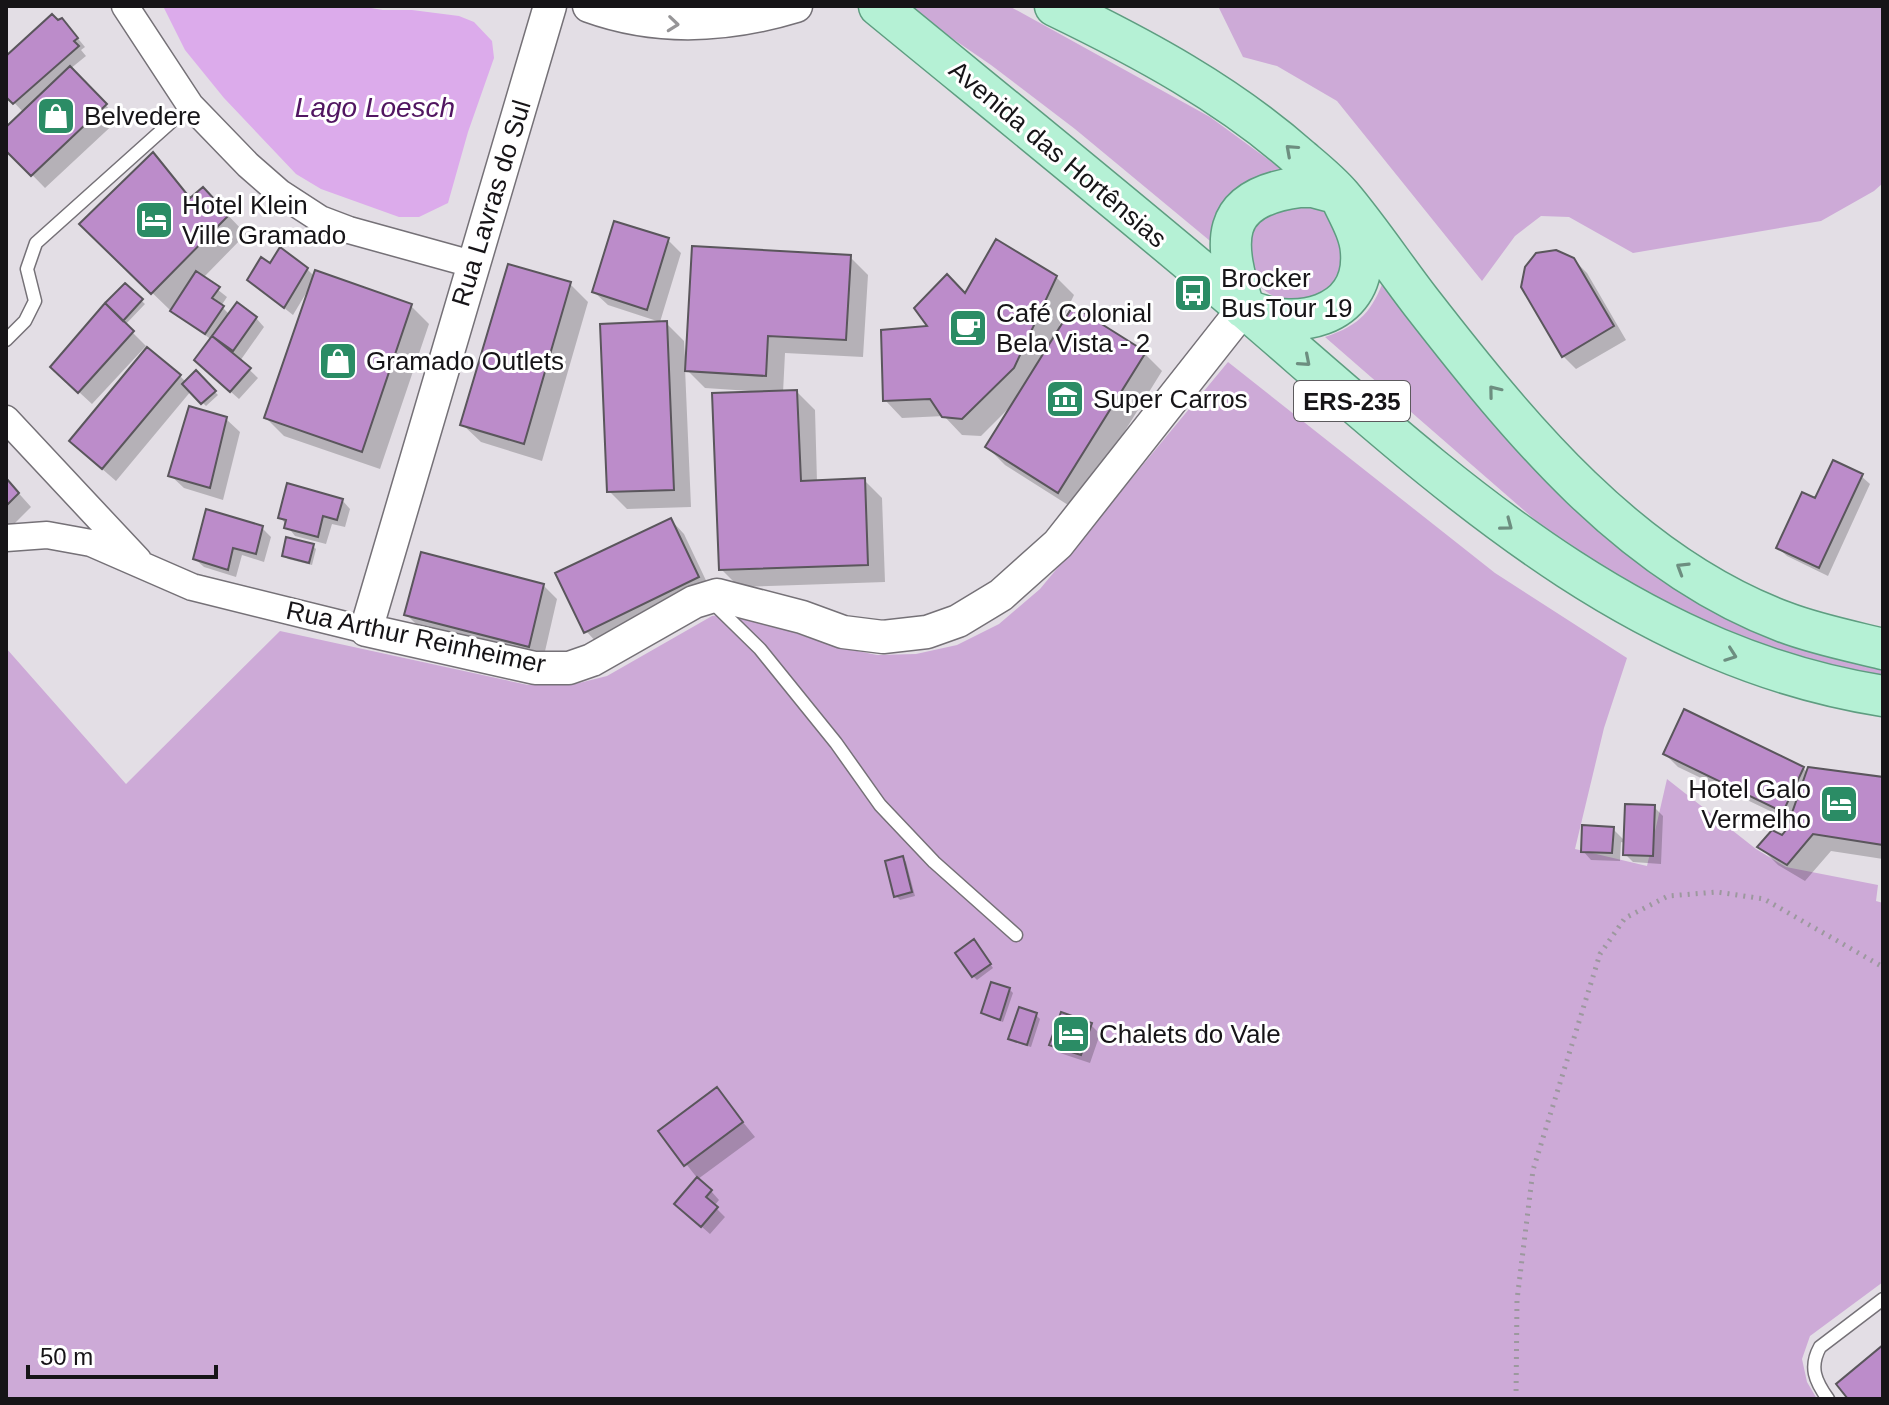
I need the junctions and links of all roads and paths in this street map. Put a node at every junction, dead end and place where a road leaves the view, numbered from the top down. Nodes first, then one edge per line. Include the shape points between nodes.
1 (125, 6) edge
2 (550, 6) edge
3 (796, 6) edge
4 (879, 6) edge
5 (1055, 6) edge
6 (597, 7) edge
7 (190, 105) junction
8 (1339, 194) junction
9 (472, 264) junction
10 (1244, 308) junction
11 (6, 340) edge
12 (6, 419) edge
13 (6, 538) edge
14 (146, 568) junction
15 (705, 598) junction
16 (366, 630) junction
17 (1883, 649) edge
18 (1883, 696) edge
19 (1016, 935) dead end
20 (1883, 967) edge
21 (1883, 1299) edge
22 (1516, 1399) edge
23 (1828, 1399) edge

1 - 7 street
2 - 9 street, Rua Lavras do Sul
6 -> 3 street via 685,25 761,17
4 - 10 main road, Avenida das Hortênsias / ERS-235
8 -> 5 main road via 1268,129 1131,43
7 - 9 street via 248,165 320,219
7 - 11 lane via 36,243 27,269 35,301
8 - 10 main road via 1300,187 1278,190 1246,206 1233,223 1230,242 1230,262
8 - 10 main road via 1361,250 1360,272 1350,295 1325,315 1308,319 1261,317
17 -> 8 main road via 1784,623 1733,599 1623,527 1519,422
9 - 16 street, Rua Lavras do Sul
10 - 15 street via 1058,544 1001,595 958,621 927,632 883,637 843,632 717,595
10 -> 18 main road, Avenida das Hortênsias / ERS-235 via 1457,487 1601,590 1711,648 1780,672
12 - 14 street
13 - 14 street, Rua Arthur Reinheimer via 68,538
14 - 16 street, Rua Arthur Reinheimer via 192,587
15 - 16 street, Rua Arthur Reinheimer via 569,668 535,668
15 - 19 lane via 760,649 880,805
20 - 22 path via 1764,899 1717,892 1668,896 1625,918 1600,954 1533,1170 1517,1300
21 - 23 lane via 1820,1347 1813,1373

